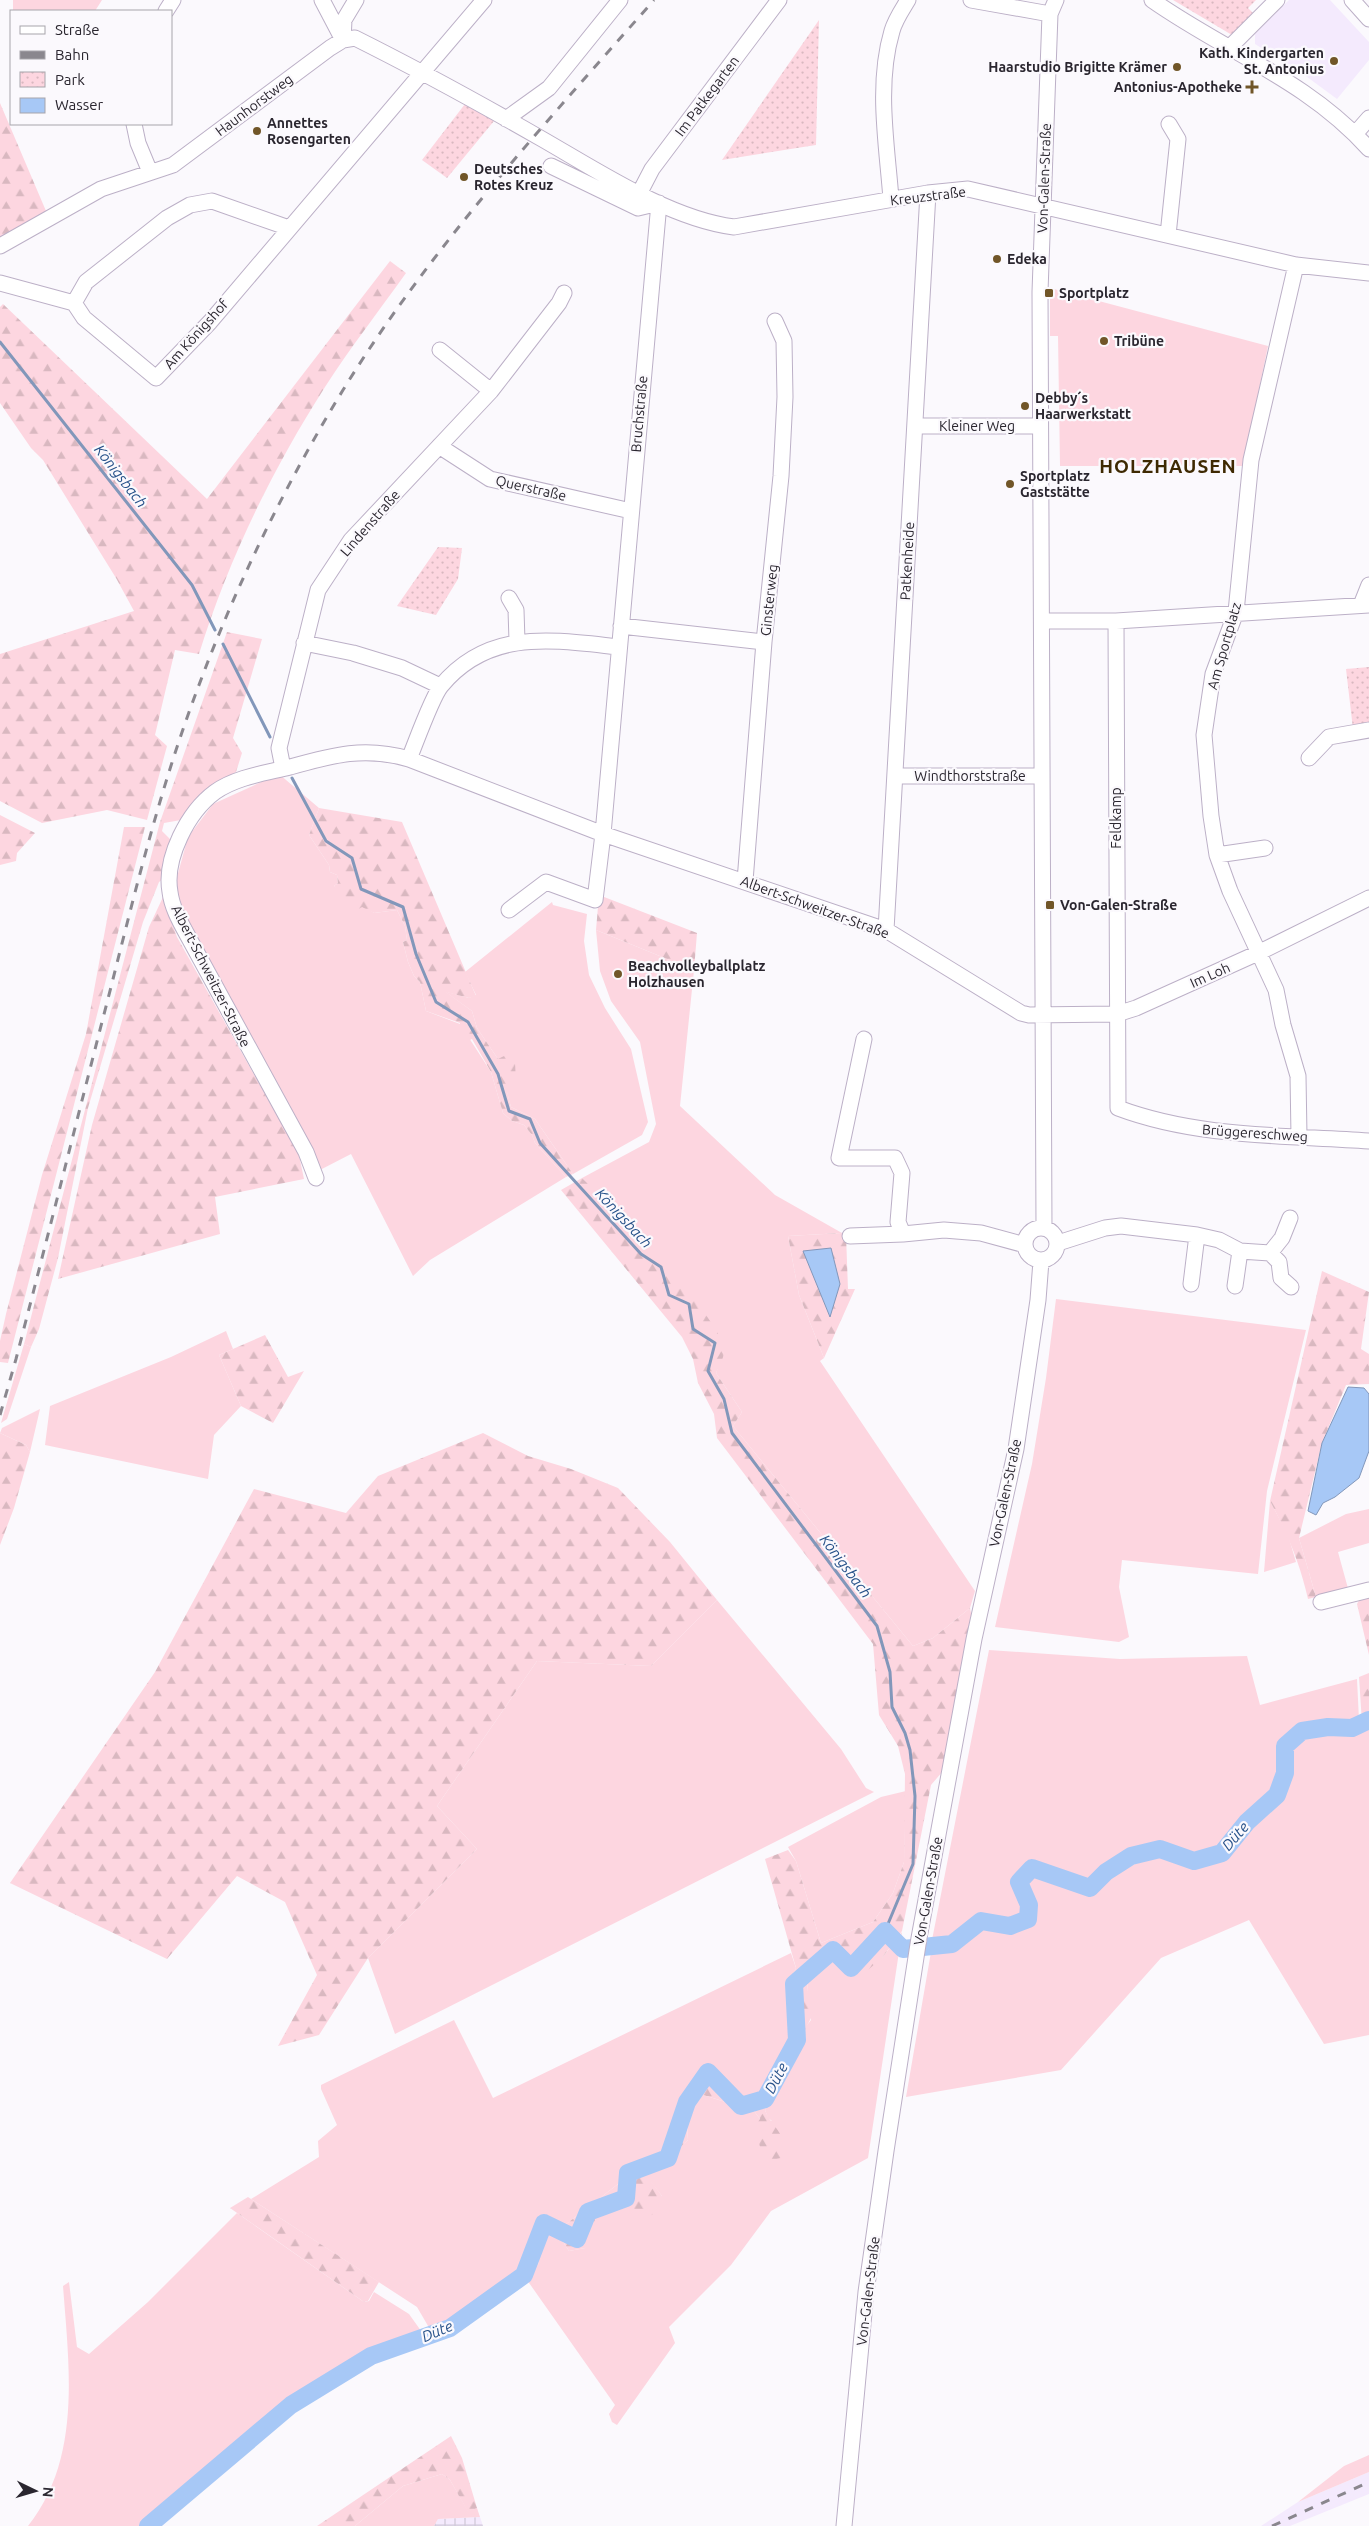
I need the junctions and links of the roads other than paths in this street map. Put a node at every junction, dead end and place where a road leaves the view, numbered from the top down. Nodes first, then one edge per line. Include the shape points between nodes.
1 (322, 0) edge
2 (356, 0) edge
3 (484, 0) edge
4 (620, 0) edge
5 (779, 0) edge
6 (908, 0) edge
7 (971, 0) edge
8 (1056, 0) edge
9 (1152, 0) edge
10 (1277, 0) edge
11 (1352, 0) edge
12 (1050, 14) junction
13 (1369, 19) edge
14 (343, 40) junction
15 (1230, 47) junction
16 (423, 73) junction
17 (506, 118) junction
18 (1369, 118) edge
19 (1169, 124) dead end
20 (134, 125) edge
21 (1355, 134) junction
22 (1369, 149) edge
23 (551, 166) dead end
24 (150, 172) junction
25 (928, 193) junction
26 (639, 194) junction
27 (891, 200) junction
28 (659, 203) junction
29 (1042, 206) junction
30 (289, 228) junction
31 (1168, 235) junction
32 (0, 246) edge
33 (1296, 265) junction
34 (1369, 273) edge
35 (0, 283) edge
36 (564, 293) dead end
37 (74, 302) junction
38 (775, 321) dead end
39 (440, 350) dead end
40 (491, 391) junction
41 (915, 426) junction
42 (1040, 426) junction
43 (439, 446) junction
44 (631, 511) junction
45 (1369, 585) edge
46 (509, 598) dead end
47 (1365, 605) edge
48 (1236, 612) junction
49 (1042, 621) junction
50 (1116, 622) junction
51 (621, 626) junction
52 (516, 641) junction
53 (764, 642) junction
54 (304, 643) junction
55 (618, 647) junction
56 (440, 686) junction
57 (1369, 730) edge
58 (1309, 758) dead end
59 (409, 759) junction
60 (283, 768) junction
61 (897, 776) junction
62 (1042, 776) junction
63 (603, 834) junction
64 (1265, 848) dead end
65 (1217, 855) junction
66 (745, 881) junction
67 (1369, 898) edge
68 (509, 910) dead end
69 (886, 930) junction
70 (1258, 953) junction
71 (1116, 1014) junction
72 (1042, 1015) junction
73 (864, 1039) dead end
74 (1299, 1136) junction
75 (1369, 1141) edge
76 (316, 1178) dead end
77 (1290, 1218) dead end
78 (1044, 1228) junction
79 (903, 1234) junction
80 (1197, 1235) junction
81 (850, 1236) dead end
82 (1058, 1243) junction
83 (1025, 1244) junction
84 (1240, 1251) junction
85 (1270, 1253) junction
86 (1041, 1260) junction
87 (1191, 1284) dead end
88 (1236, 1286) dead end
89 (1291, 1287) dead end
90 (1369, 1590) edge
91 (1321, 1602) dead end
92 (844, 2526) edge

1 - 14 street
2 - 14 street via 344,20
3 - 16 street, Am Königshof
4 - 17 street via 549,88
5 - 26 street, Im Patkegarten via 652,169
6 - 27 street via 892,29 885,70 884,111
7 - 12 street
8 - 12 street, Von-Galen-Straße
9 - 15 street
10 - 15 street
11 - 13 street
12 - 29 street, Von-Galen-Straße
14 - 16 street via 355,38
14 - 24 street, Haunhorstweg via 174,164
15 - 21 street via 1323,105
16 - 17 street
16 - 30 street, Am Königshof
17 - 26 street, Kreuzstraße
18 - 21 street
19 - 31 street via 1178,139
20 - 24 street
21 - 22 street
23 - 28 street via 638,208
24 - 32 street, Haunhorstweg via 101,189
25 - 27 street, Kreuzstraße
25 - 29 street, Kreuzstraße via 968,189
25 - 41 street, Patkenheide
26 - 28 street, Kreuzstraße
27 - 28 street, Kreuzstraße via 734,227 718,225
28 - 44 street, Bruchstraße
29 - 31 street, Kreuzstraße
29 - 42 street, Von-Galen-Straße
30 - 37 street via 212,201 190,205 167,218 86,282
30 - 37 street, Am Königshof via 210,322 156,378 84,318
31 - 33 street, Kreuzstraße
33 - 34 street, Kreuzstraße
33 - 48 street, Am Sportplatz via 1251,460
35 - 37 street
36 - 40 street, Lindenstraße
38 - 53 street, Ginsterweg via 784,341 785,397 781,476
39 - 40 street
40 - 43 street, Lindenstraße
41 - 42 street, Kleiner Weg
41 - 61 street, Patkenheide
42 - 49 street, Von-Galen-Straße
43 - 44 street, Querstraße via 490,479
43 - 54 street, Lindenstraße via 351,540 318,590
44 - 51 street, Bruchstraße
45 - 47 street
46 - 52 street via 516,610
47 - 48 street
48 - 50 street
48 - 65 street, Am Sportplatz via 1213,674 1204,735 1210,816
49 - 50 street
49 - 62 street, Von-Galen-Straße
50 - 71 street, Feldkamp
51 - 53 street
51 - 55 street, Bruchstraße
52 - 55 street via 554,640
52 - 56 street via 472,658
53 - 66 street, Ginsterweg
54 - 56 street via 402,668
54 - 60 street, Lindenstraße via 279,748
55 - 63 street, Bruchstraße
56 - 59 street
57 - 58 street via 1329,737
59 - 60 street, Albert-Schweitzer-Straße via 393,754 355,751
59 - 63 street, Albert-Schweitzer-Straße
60 - 76 street, Albert-Schweitzer-Straße via 224,788 196,810 181,832 170,876 170,891 175,910 190,940 306,1152
61 - 62 street, Windthorststraße
61 - 69 street, Patkenheide
62 - 72 street, Von-Galen-Straße
63 - 66 street, Albert-Schweitzer-Straße
63 - 68 street via 595,900 546,882
64 - 65 street
65 - 70 street, Am Sportplatz
66 - 69 street, Albert-Schweitzer-Straße
67 - 70 street, Im Loh
69 - 72 street, Albert-Schweitzer-Straße via 1021,1014
70 - 71 street, Im Loh
70 - 74 street, Am Sportplatz via 1276,990 1298,1076
71 - 72 street, Im Loh
71 - 74 street, Brüggereschweg via 1118,1108 1196,1128 1254,1136
72 - 78 street, Von-Galen-Straße
73 - 79 street via 839,1158 895,1158 902,1173 898,1222
74 - 75 street, Brüggereschweg
77 - 85 street via 1282,1238
78 - 82 street via 1051,1230
78 - 83 street via 1034,1229
79 - 81 street
79 - 83 street via 944,1230 981,1233
80 - 82 street via 1121,1226
80 - 84 street via 1219,1240
80 - 87 street
82 - 86 street via 1051,1258
83 - 86 street via 1027,1252
84 - 85 street
84 - 88 street
85 - 89 street via 1279,1262 1281,1278
86 - 92 street, Von-Galen-Straße via 1016,1448 974,1639 919,1938 866,2292
90 - 91 street

